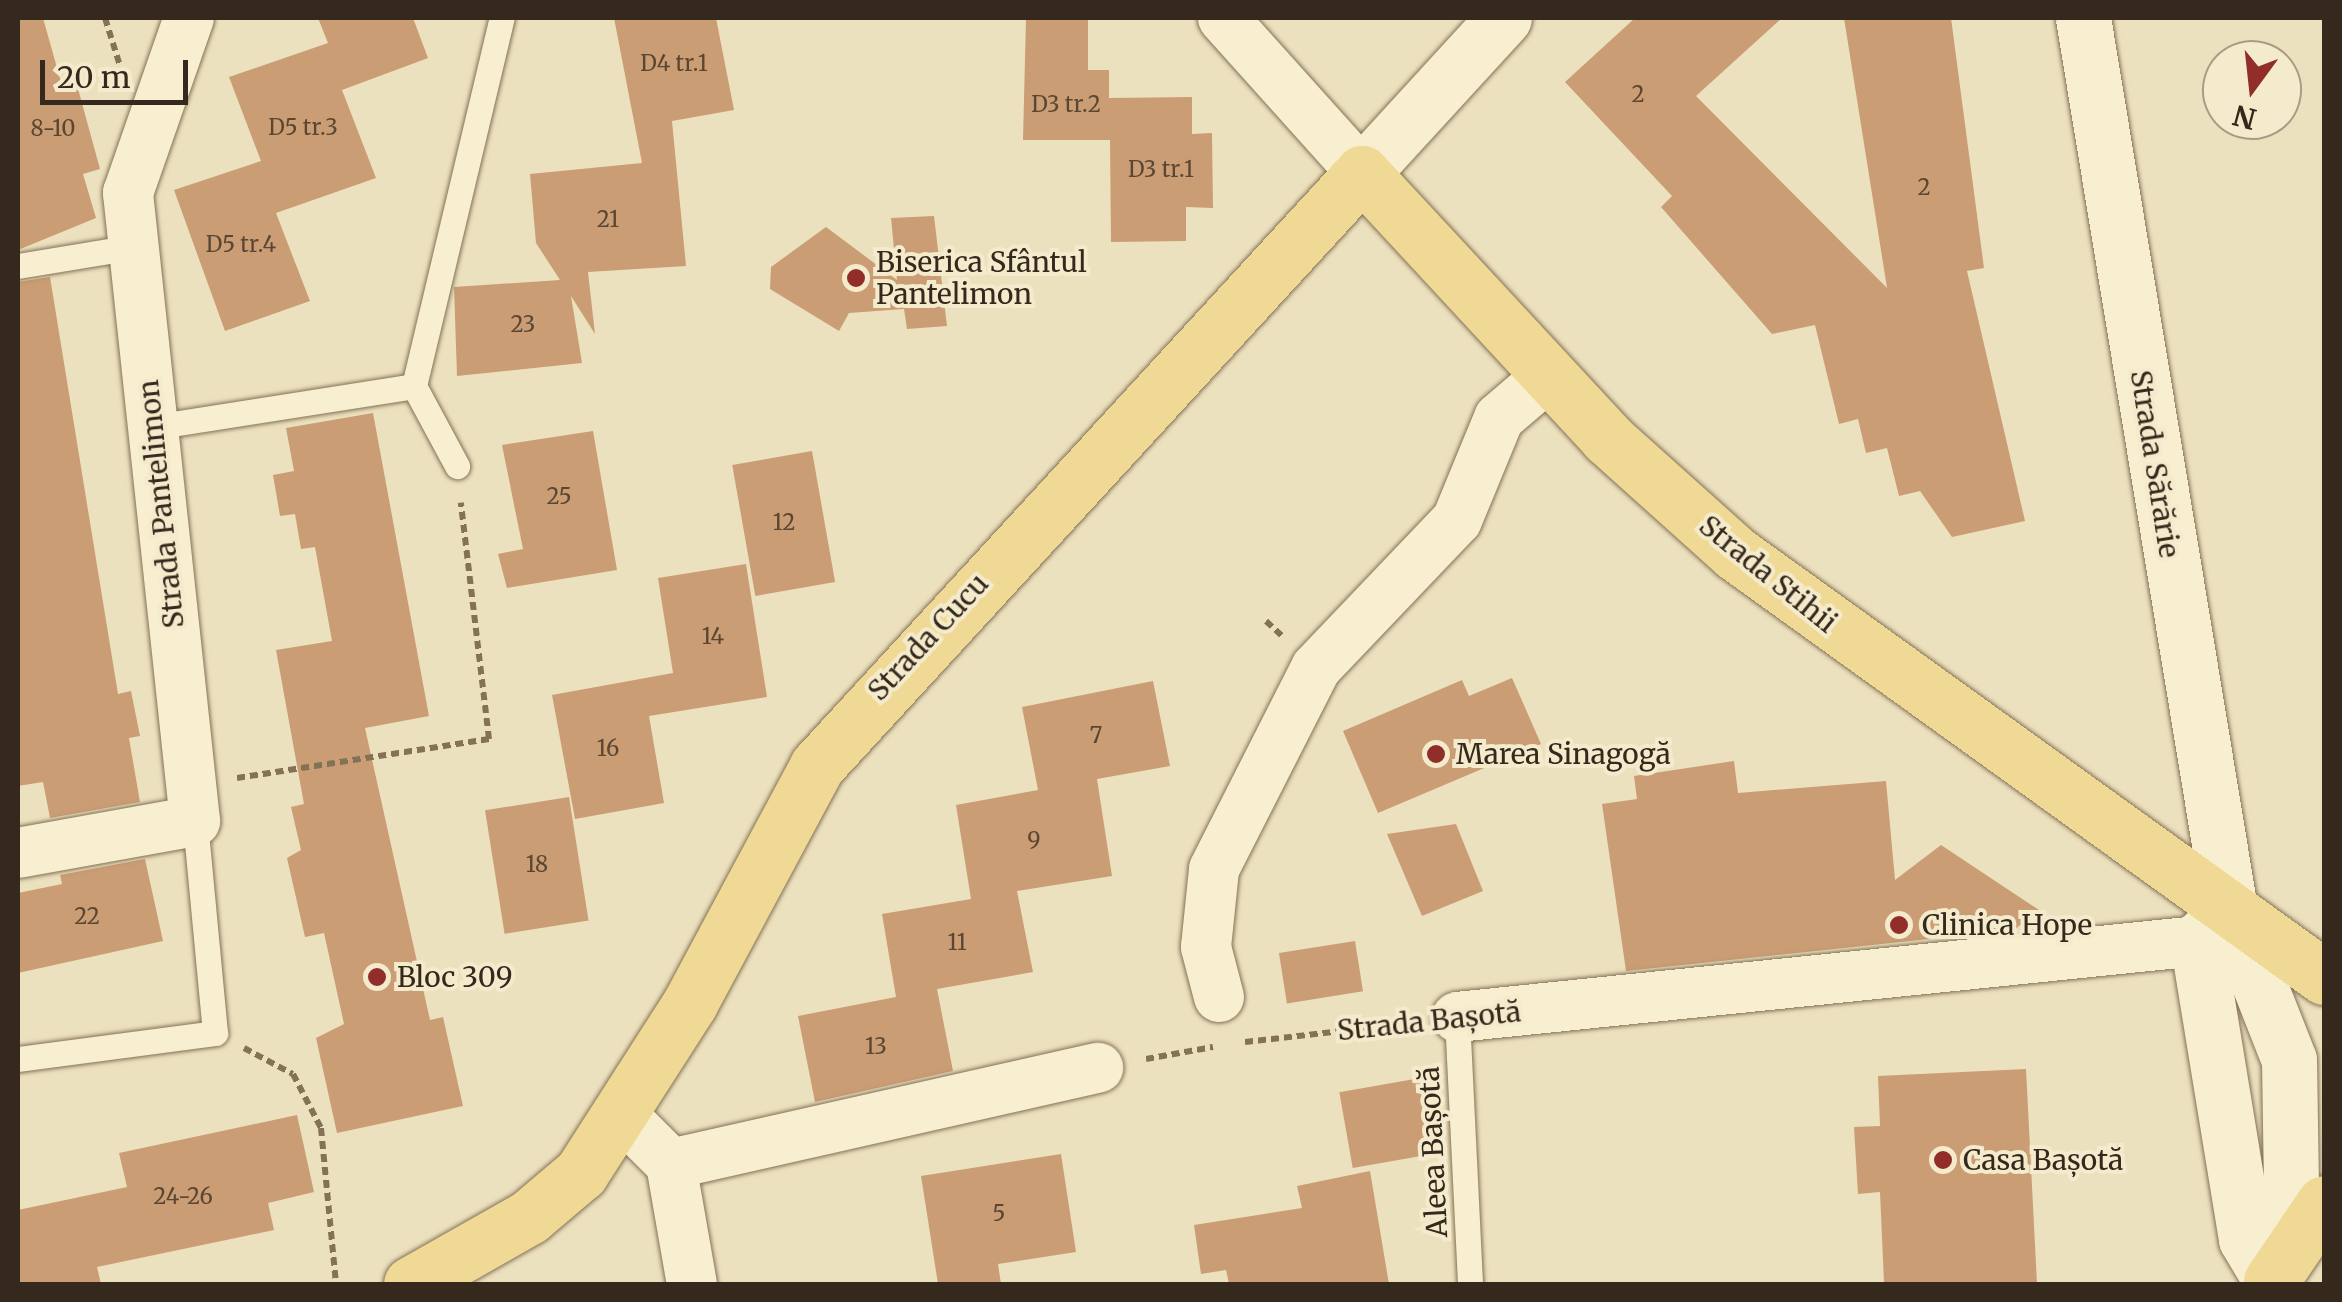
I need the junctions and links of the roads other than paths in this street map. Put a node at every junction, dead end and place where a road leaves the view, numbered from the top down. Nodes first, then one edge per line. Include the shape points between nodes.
1 (189, 18) edge
2 (502, 18) edge
3 (1223, 18) edge
4 (1504, 18) edge
5 (2082, 18) edge
6 (1362, 173) junction
7 (133, 248) junction
8 (18, 266) edge
9 (1548, 376) junction
10 (414, 386) junction
11 (153, 426) junction
12 (457, 466) road end
13 (193, 803) junction
14 (18, 852) edge
15 (2214, 925) junction
16 (2324, 977) edge
17 (1219, 998) dead end
18 (1457, 1018) joint
19 (18, 1059) edge
20 (1098, 1068) road end
21 (622, 1115) junction
22 (672, 1164) junction
23 (2324, 1204) edge
24 (2272, 1283) edge
25 (411, 1284) edge
26 (692, 1284) edge
27 (1470, 1284) edge

1 - 7 street, Strada Pantelimon via 128,193
2 - 10 lane
3 - 6 street
4 - 6 main road, Strada Cucu
5 - 15 main road, Strada Sărărie
6 - 9 main road, Strada Stihii
6 - 21 main road, Strada Cucu via 817,766
7 - 8 lane
7 - 11 street, Strada Pantelimon
9 - 15 main road, Strada Stihii via 1736,553
9 - 17 street via 1498,418 1457,520 1316,668 1214,869 1206,947
10 - 11 lane
10 - 12 lane
11 - 13 street, Strada Pantelimon
13 - 14 street
13 - 19 lane via 215,1033
15 - 16 main road, Strada Stihii
15 - 18 street, Strada Bașotă
15 - 24 main road, Strada Sărărie via 2288,1060 2291,1190
18 - 27 lane, Aleea Bașotă
20 - 22 street
21 - 22 street
21 - 25 main road, Strada Cucu via 581,1172 529,1217
22 - 26 street
23 - 24 main road

